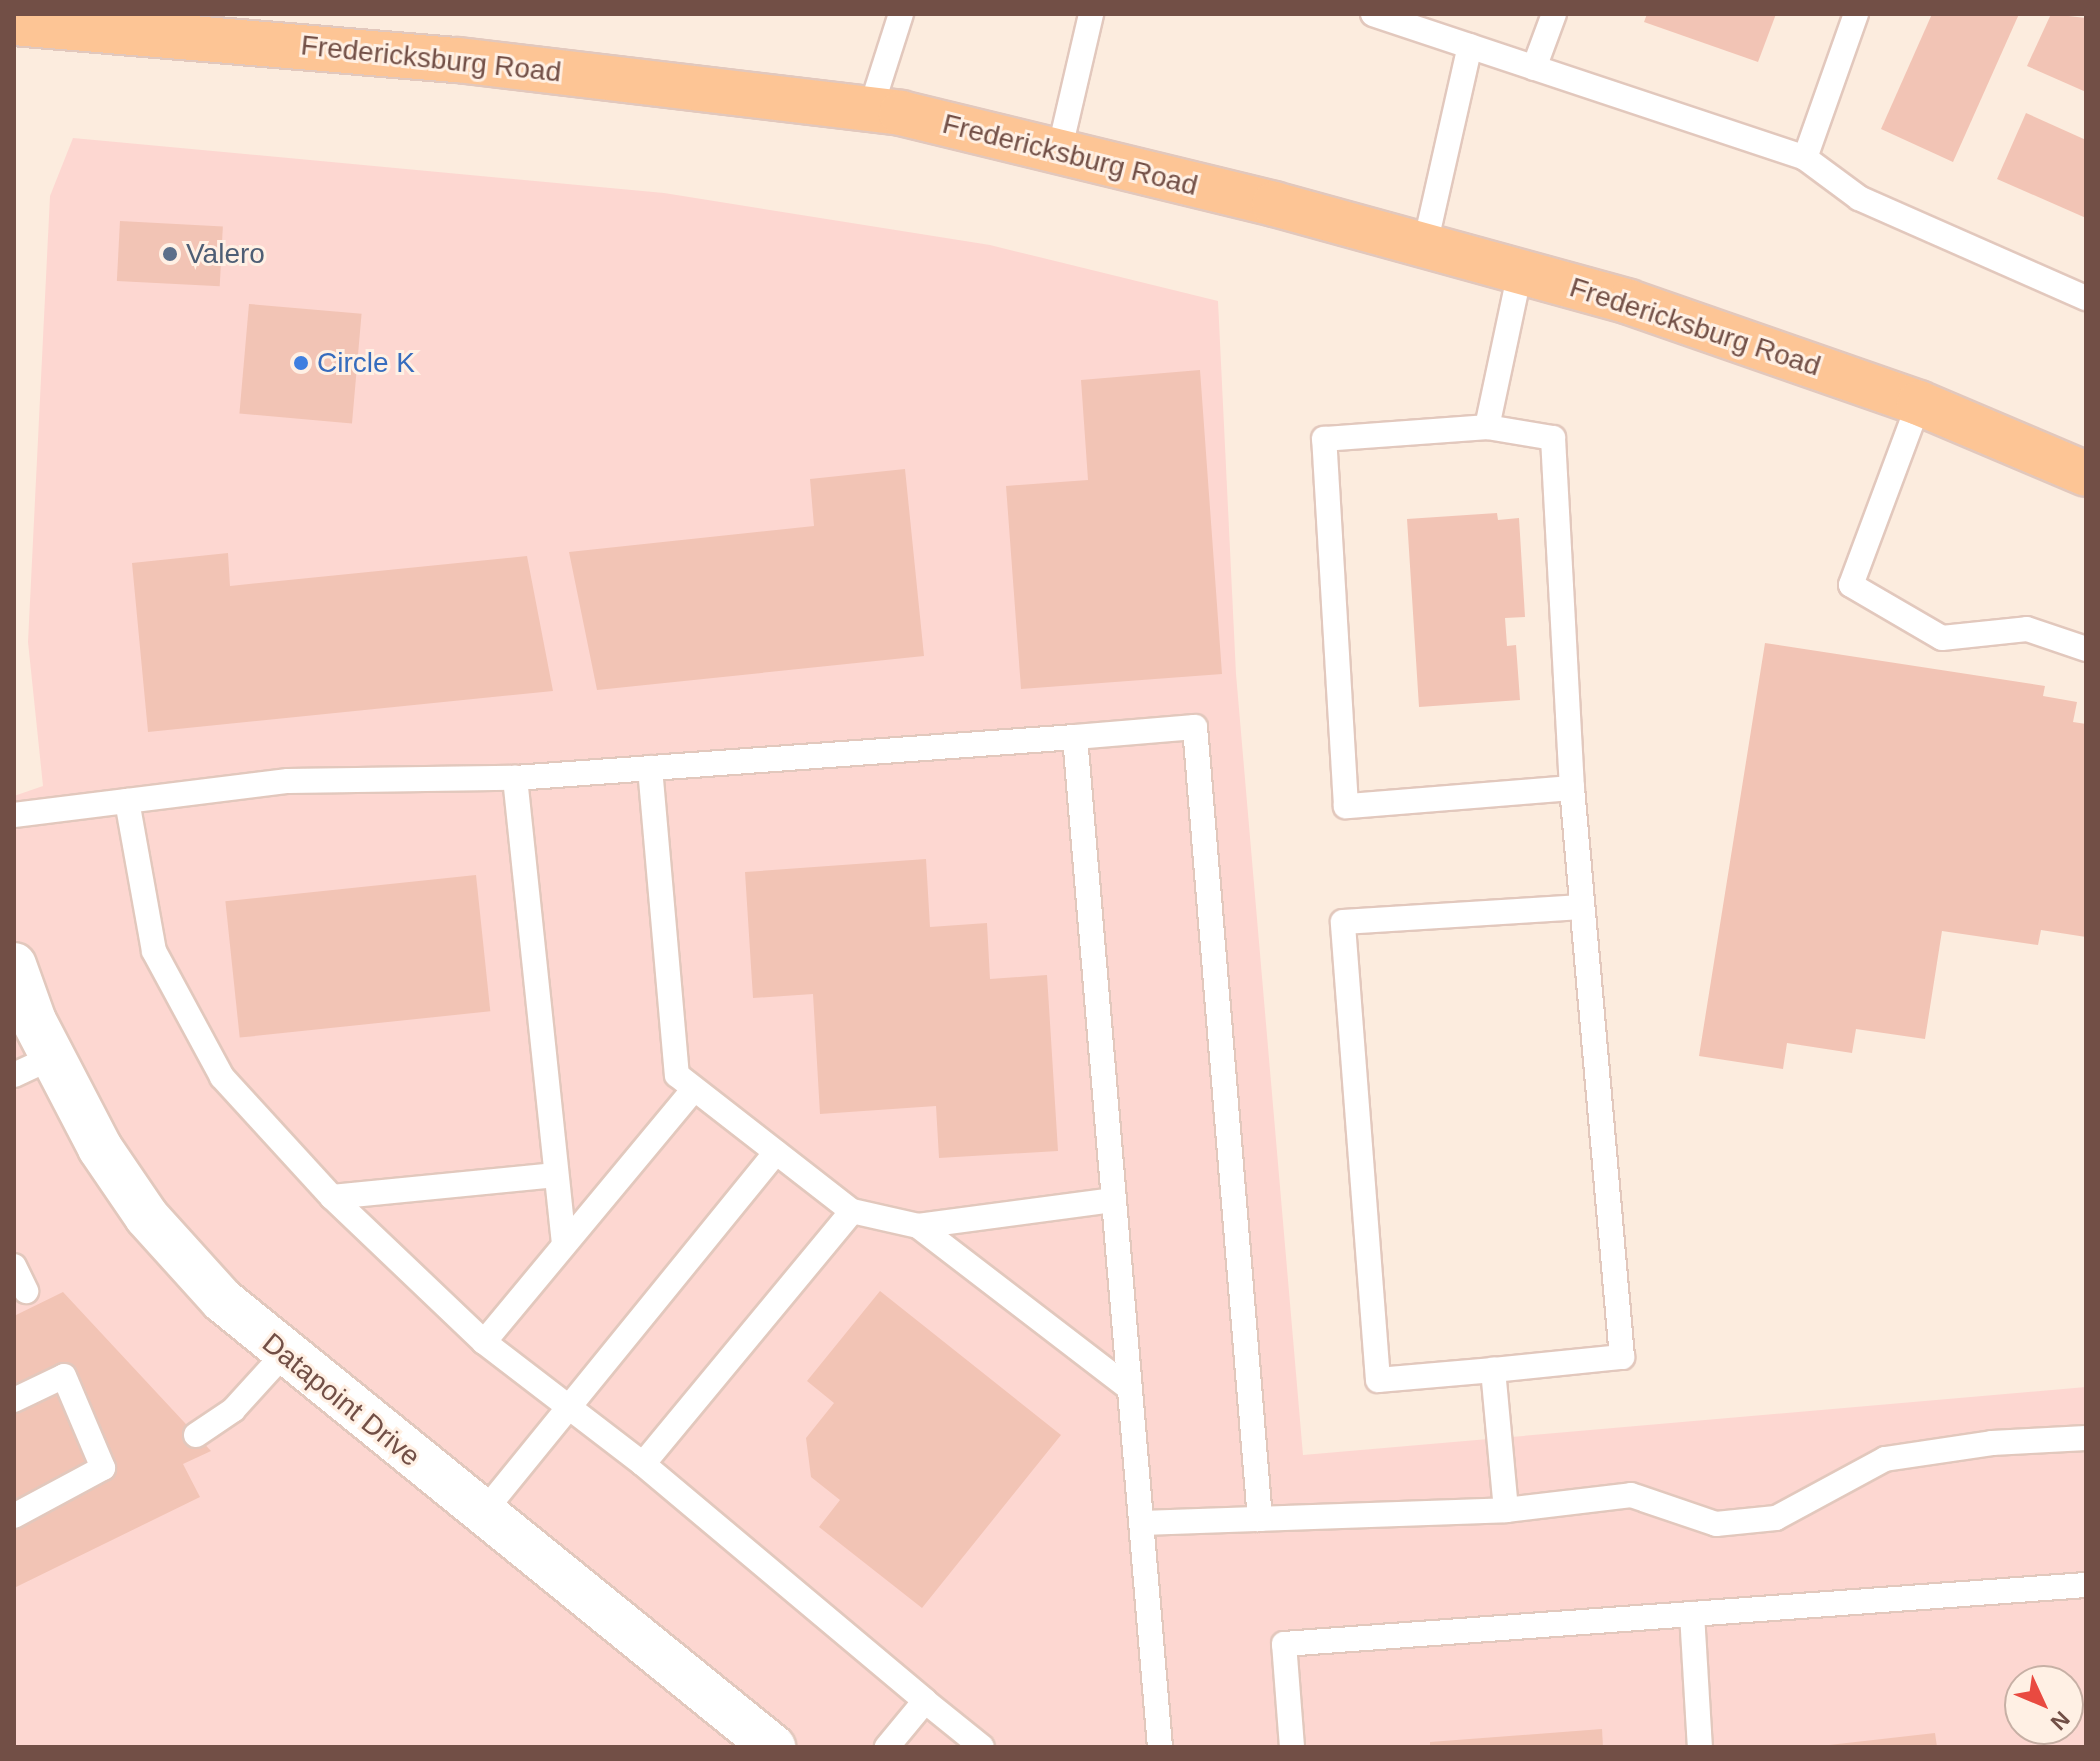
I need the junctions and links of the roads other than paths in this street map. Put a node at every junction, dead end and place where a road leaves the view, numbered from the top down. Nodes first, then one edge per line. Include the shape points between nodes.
1 (901, 14) edge
2 (1091, 14) edge
3 (1373, 14) edge
4 (1554, 14) edge
5 (1856, 14) edge
6 (14, 23) edge
7 (1470, 46) junction
8 (1534, 68) junction
9 (870, 111) junction
10 (1059, 152) junction
11 (1805, 158) junction
12 (1425, 245) junction
13 (1520, 272) junction
14 (2086, 298) edge
15 (1919, 403) junction
16 (1487, 427) junction
17 (2086, 474) edge
18 (2086, 649) edge
19 (1075, 737) junction
20 (650, 768) junction
21 (515, 778) junction
22 (1572, 788) junction
23 (127, 801) junction
24 (14, 815) edge
25 (1582, 907) junction
26 (14, 965) edge
27 (53, 1057) junction
28 (14, 1075) edge
29 (694, 1089) junction
30 (776, 1152) junction
31 (556, 1175) junction
32 (332, 1197) junction
33 (1112, 1200) junction
34 (852, 1211) junction
35 (918, 1226) junction
36 (564, 1244) junction
37 (14, 1266) edge
38 (26, 1291) dead end
39 (484, 1342) junction
40 (283, 1355) junction
41 (1493, 1370) junction
42 (1129, 1388) junction
43 (14, 1400) edge
44 (569, 1406) junction
45 (196, 1435) dead end
46 (2086, 1438) edge
47 (643, 1464) junction
48 (1506, 1510) junction
49 (482, 1514) junction
50 (14, 1516) edge
51 (1260, 1519) junction
52 (1142, 1523) junction
53 (2086, 1585) edge
54 (1692, 1614) junction
55 (925, 1701) junction
56 (773, 1747) edge
57 (887, 1747) edge
58 (982, 1747) edge
59 (1160, 1747) edge
60 (1292, 1747) edge
61 (1700, 1747) edge

1 - 9 lane
2 - 10 lane
3 - 7 lane
4 - 8 lane
5 - 11 lane
6 - 9 main road, Fredericksburg Road via 458,60
7 - 8 lane
7 - 12 lane
8 - 11 lane
9 - 10 main road, Fredericksburg Road via 901,113
10 - 12 main road, Fredericksburg Road
11 - 14 lane via 1859,198
12 - 13 main road, Fredericksburg Road
13 - 15 main road, Fredericksburg Road via 1629,302
13 - 16 lane
15 - 17 main road, Fredericksburg Road
15 - 18 lane via 1851,585 1942,638 2027,629
16 - 22 lane via 1553,438
16 - 22 lane via 1324,439 1346,806
19 - 20 lane
19 - 33 lane
19 - 51 lane via 1195,727
20 - 21 lane
20 - 29 lane via 677,1075
21 - 23 lane via 288,781
21 - 31 lane
22 - 25 lane
23 - 24 lane
23 - 32 lane via 154,951 222,1077
25 - 41 lane via 1622,1357
25 - 41 lane via 1343,922 1378,1380
26 - 27 street, Datapoint Drive
27 - 28 lane
27 - 40 street, Datapoint Drive via 100,1148 147,1217 222,1300
29 - 30 lane
29 - 36 lane
30 - 34 lane
30 - 44 lane
31 - 32 lane
31 - 36 lane
32 - 39 lane
33 - 35 lane
33 - 42 lane
34 - 35 lane
34 - 47 lane
35 - 42 lane
36 - 39 lane
37 - 38 lane
39 - 44 lane
40 - 45 lane via 233,1410
40 - 49 street, Datapoint Drive
41 - 48 lane
42 - 52 lane
43 - 50 lane via 64,1376 103,1468
44 - 47 lane
44 - 49 lane
46 - 48 lane via 1992,1443 1885,1459 1776,1518 1716,1524 1631,1495
47 - 55 lane
48 - 51 lane
49 - 56 street, Datapoint Drive
51 - 52 lane
52 - 59 lane
53 - 54 lane
54 - 60 lane via 1284,1644
54 - 61 lane
55 - 57 lane
55 - 58 lane

